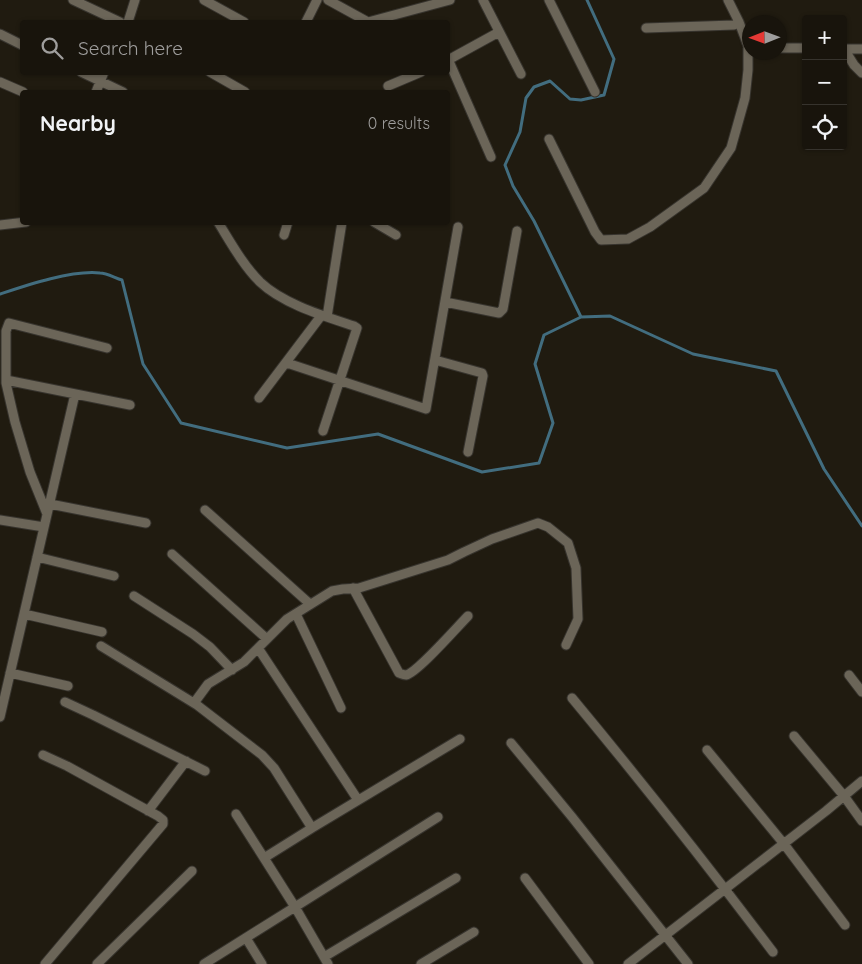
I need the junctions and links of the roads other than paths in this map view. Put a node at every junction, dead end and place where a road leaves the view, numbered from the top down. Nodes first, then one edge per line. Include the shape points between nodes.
1 (73, 0) edge
2 (136, 0) edge
3 (204, 0) edge
4 (316, 0) edge
5 (328, 0) edge
6 (483, 0) edge
7 (549, 0) edge
8 (728, 0) edge
9 (444, 1) edge
10 (116, 20) edge
11 (129, 20) edge
12 (240, 20) edge
13 (307, 20) edge
14 (364, 20) edge
15 (375, 20) edge
16 (739, 22) junction
17 (646, 28) dead end
18 (742, 29) edge
19 (499, 32) junction
20 (0, 34) edge
21 (20, 44) edge
22 (787, 48) edge
23 (802, 48) edge
24 (847, 49) edge
25 (862, 49) edge
26 (847, 54) edge
27 (450, 59) edge
28 (748, 60) edge
29 (450, 65) edge
30 (862, 73) edge
31 (521, 74) dead end
32 (87, 75) edge
33 (103, 75) edge
34 (215, 75) edge
35 (414, 75) edge
36 (100, 81) junction
37 (0, 82) edge
38 (388, 86) dead end
39 (97, 90) edge
40 (119, 90) edge
41 (242, 90) edge
42 (20, 91) edge
43 (595, 92) dead end
44 (549, 139) dead end
45 (491, 157) dead end
46 (20, 222) edge
47 (0, 224) edge
48 (220, 225) edge
49 (287, 225) edge
50 (341, 225) edge
51 (379, 225) edge
52 (458, 227) dead end
53 (517, 231) dead end
54 (284, 235) dead end
55 (396, 235) dead end
56 (445, 302) junction
57 (324, 316) junction
58 (107, 348) dead end
59 (435, 360) junction
60 (285, 364) junction
61 (6, 380) junction
62 (339, 381) junction
63 (74, 394) junction
64 (259, 398) dead end
65 (130, 405) dead end
66 (322, 430) dead end
67 (468, 452) dead end
68 (50, 504) junction
69 (205, 510) dead end
70 (47, 514) junction
71 (0, 520) edge
72 (146, 523) dead end
73 (44, 527) junction
74 (172, 554) dead end
75 (38, 557) junction
76 (114, 576) dead end
77 (353, 588) junction
78 (134, 596) dead end
79 (310, 604) junction
80 (24, 614) junction
81 (296, 614) junction
82 (468, 616) dead end
83 (102, 632) dead end
84 (267, 639) junction
85 (566, 644) dead end
86 (101, 646) dead end
87 (258, 648) junction
88 (232, 670) junction
89 (10, 673) junction
90 (849, 675) dead end
91 (68, 686) dead end
92 (862, 692) edge
93 (572, 698) dead end
94 (65, 702) dead end
95 (194, 703) junction
96 (341, 708) dead end
97 (0, 717) edge
98 (794, 736) dead end
99 (460, 739) dead end
100 (511, 743) dead end
101 (708, 750) dead end
102 (43, 755) dead end
103 (186, 761) junction
104 (206, 771) dead end
105 (862, 781) edge
106 (844, 796) junction
107 (358, 800) junction
108 (148, 811) junction
109 (236, 814) dead end
110 (438, 817) dead end
111 (862, 820) edge
112 (312, 828) junction
113 (784, 844) junction
114 (264, 858) junction
115 (192, 871) dead end
116 (456, 878) dead end
117 (525, 878) dead end
118 (725, 889) junction
119 (295, 907) junction
120 (845, 925) dead end
121 (474, 932) dead end
122 (665, 935) junction
123 (246, 938) junction
124 (772, 952) dead end
125 (326, 961) edge
126 (45, 964) edge
127 (97, 964) edge
128 (204, 964) edge
129 (262, 964) edge
130 (421, 964) edge
131 (589, 964) edge
132 (628, 964) edge
133 (688, 964) edge

1 - 10 street
2 - 11 street
3 - 12 street
4 - 13 street
5 - 14 street
6 - 19 street
7 - 43 street
8 - 16 street
9 - 15 street
16 - 17 street via 734,25
16 - 18 street
19 - 27 street
19 - 31 street
20 - 21 street
22 - 23 street
24 - 25 street
26 - 30 street
28 - 44 street via 745,98 731,148 704,188 628,239 601,240
29 - 45 street
32 - 36 street
33 - 36 street
34 - 41 street
35 - 38 street
36 - 39 street
36 - 40 street
37 - 42 street
46 - 47 street
48 - 57 street via 260,282 280,297
49 - 54 street
50 - 57 street
51 - 55 street
52 - 56 street
53 - 56 street via 503,309 498,313
56 - 59 street
57 - 60 street
57 - 62 street via 357,328
58 - 61 street via 9,323 6,332
59 - 62 street via 426,409
59 - 67 street via 482,373
60 - 62 street
60 - 64 street
61 - 63 street
61 - 70 street via 17,430
62 - 66 street
63 - 65 street
63 - 68 street
68 - 70 street
68 - 72 street
69 - 79 street
70 - 73 street
71 - 73 street
73 - 75 street
74 - 84 street
75 - 76 street
75 - 80 street
77 - 79 street via 332,591
77 - 82 street via 399,673 404,675 419,667
77 - 85 street via 448,560 492,539 538,523 568,543 576,568 578,619
78 - 88 street via 194,634
79 - 81 street
80 - 83 street
80 - 89 street
81 - 84 street
81 - 96 street
84 - 87 street
86 - 95 street
87 - 88 street
87 - 107 street
88 - 95 street via 208,684
89 - 91 street
89 - 97 street
90 - 92 street
93 - 118 street
94 - 103 street
95 - 112 street via 262,755 274,768
98 - 106 street
99 - 107 street
100 - 122 street
101 - 113 street
102 - 108 street
103 - 104 street
103 - 108 street
105 - 106 street
106 - 111 street
106 - 113 street
107 - 112 street
108 - 126 street via 158,816 163,824
109 - 114 street
110 - 119 street
112 - 114 street
113 - 118 street
113 - 120 street
114 - 119 street
115 - 127 street
116 - 125 street
117 - 131 street
118 - 122 street
118 - 124 street
119 - 123 street
119 - 125 street
121 - 130 street
122 - 132 street
122 - 133 street
123 - 128 street
123 - 129 street

